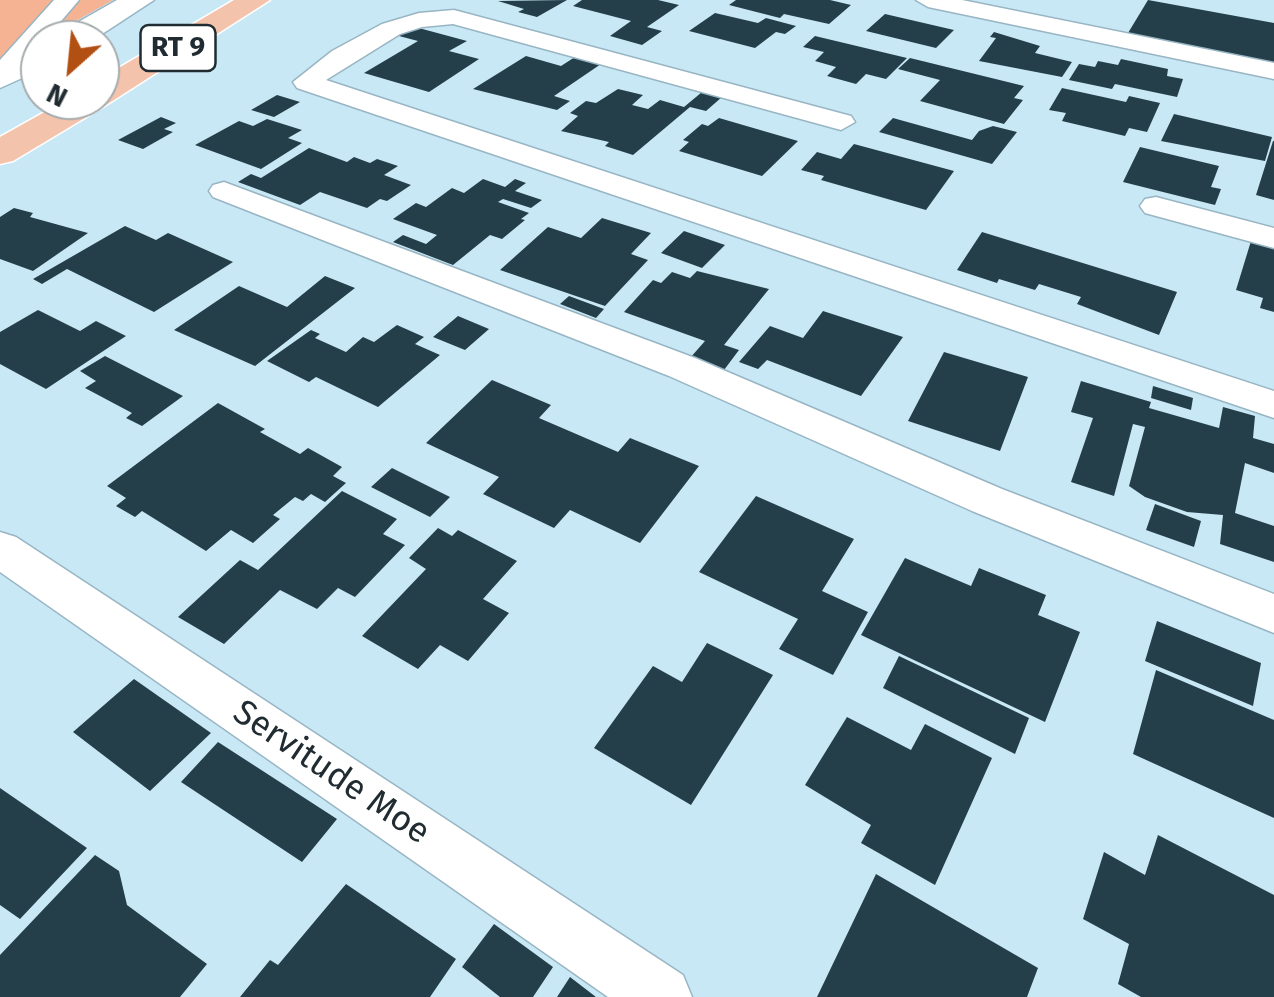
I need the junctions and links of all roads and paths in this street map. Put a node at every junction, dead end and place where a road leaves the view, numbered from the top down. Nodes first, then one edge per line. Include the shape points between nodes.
1 (67, 0) edge
2 (139, 0) edge
3 (215, 0) edge
4 (255, 0) edge
5 (928, 0) edge
6 (104, 20) edge
7 (120, 55) edge
8 (1274, 72) edge
9 (0, 77) edge
10 (120, 82) edge
11 (56, 120) edge
12 (841, 122) dead end
13 (0, 153) edge
14 (224, 191) dead end
15 (1156, 206) dead end
16 (1274, 238) edge
17 (1274, 405) edge
18 (0, 549) edge
19 (1274, 614) edge
20 (661, 997) edge

1 - 9 street
2 - 6 main road
3 - 7 highway, RT 9
4 - 10 highway, RT 9
5 - 8 street
11 - 13 highway
12 - 17 street via 454,17 391,29 306,82
14 - 19 street via 682,367
15 - 16 street
18 - 20 street, Servitude Moe

